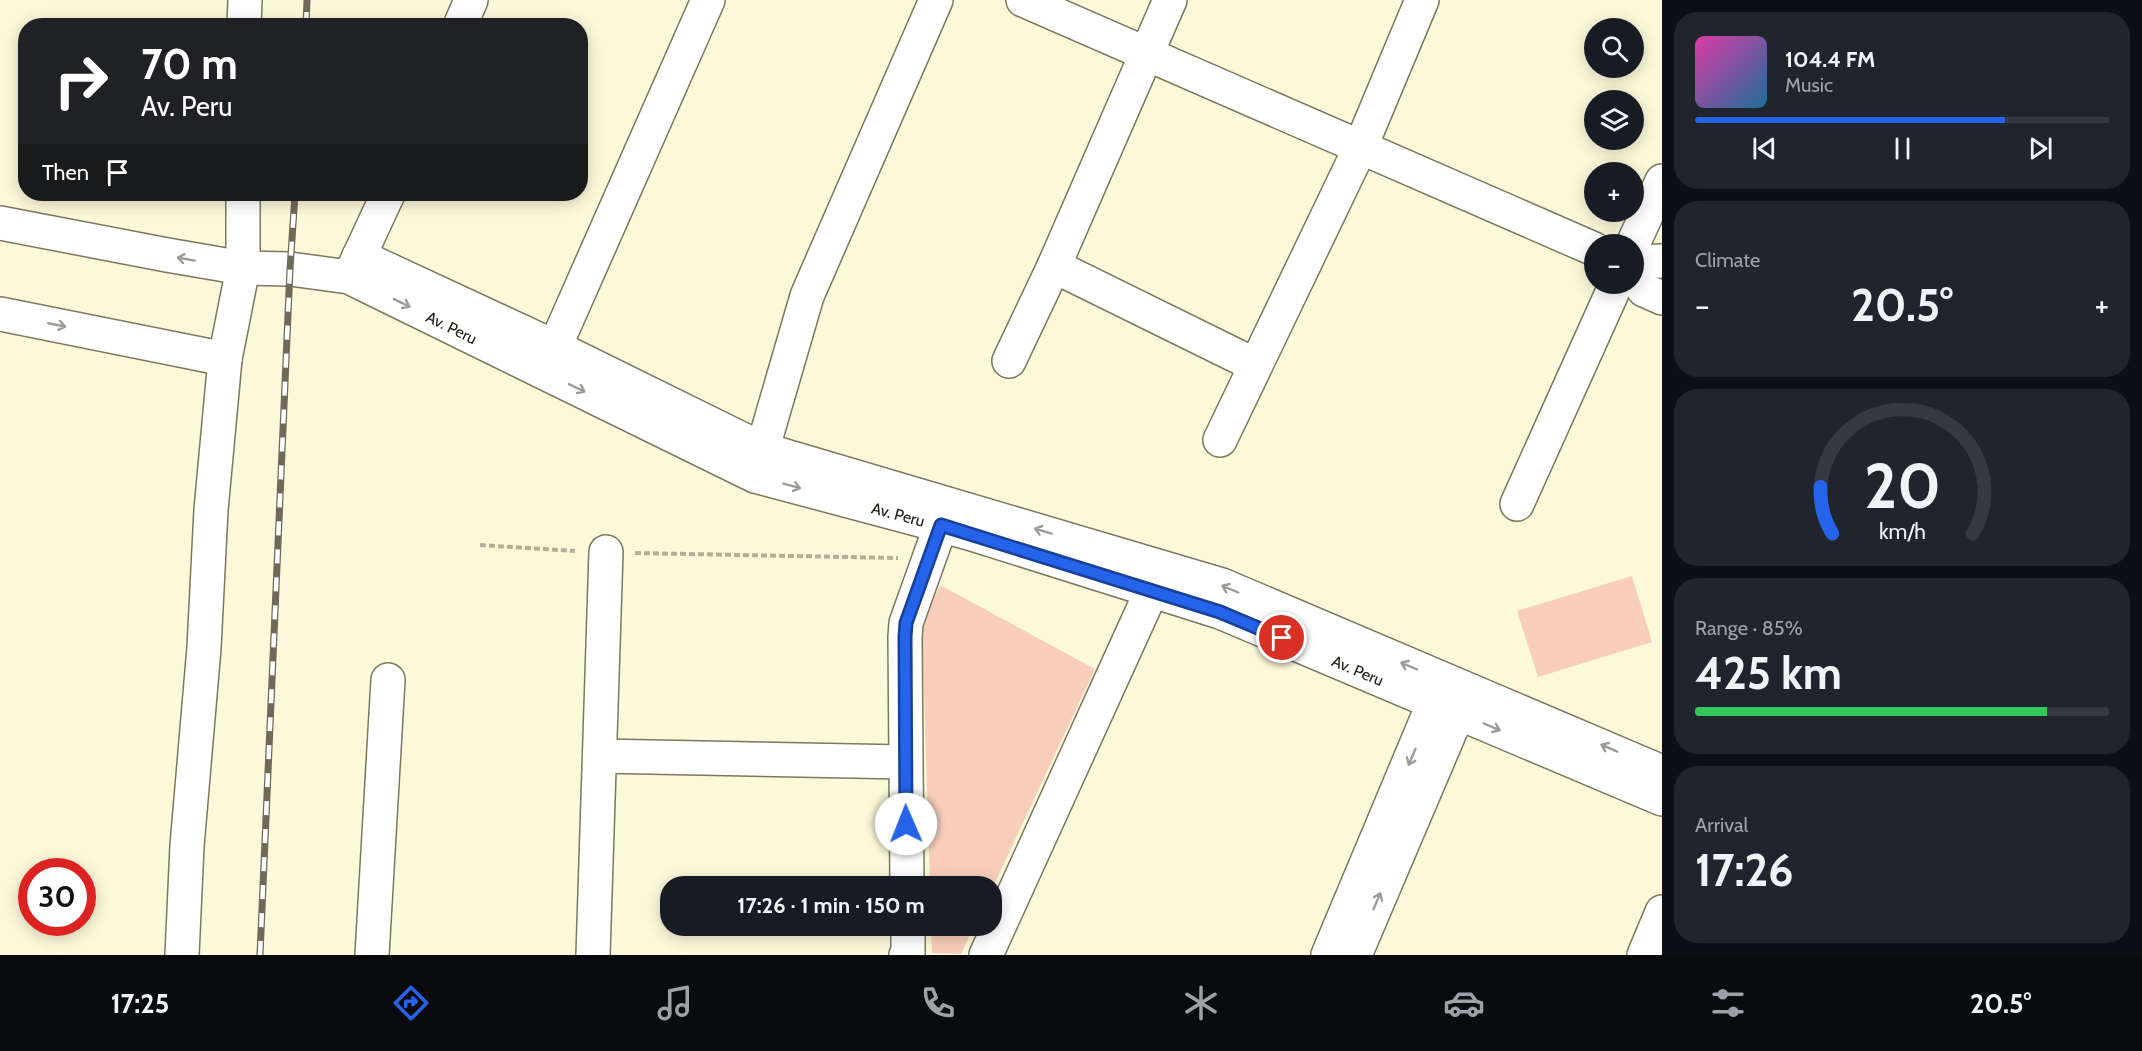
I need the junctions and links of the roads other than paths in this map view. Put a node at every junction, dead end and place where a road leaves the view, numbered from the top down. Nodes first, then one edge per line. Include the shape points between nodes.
1 (245, 0) edge
2 (471, 0) edge
3 (708, 0) edge
4 (936, 0) edge
5 (1023, 0) edge
6 (1170, 0) edge
7 (1422, 0) edge
8 (244, 18) edge
9 (463, 18) edge
10 (1146, 53) junction
11 (1361, 146) junction
12 (1662, 181) edge
13 (243, 201) edge
14 (385, 201) edge
15 (0, 222) edge
16 (1638, 234) edge
17 (1584, 245) edge
18 (1662, 261) edge
19 (1644, 262) edge
20 (354, 266) junction
21 (1054, 266) junction
22 (243, 268) junction
23 (1644, 290) edge
24 (1612, 294) edge
25 (1662, 298) edge
26 (0, 314) edge
27 (225, 359) junction
28 (549, 359) junction
29 (1009, 361) dead end
30 (1255, 365) junction
31 (1221, 441) dead end
32 (759, 462) junction
33 (1517, 504) dead end
34 (941, 525) junction
35 (605, 552) road end
36 (1152, 590) junction
37 (388, 680) dead end
38 (1451, 696) junction
39 (600, 756) junction
40 (905, 762) junction
41 (1662, 771) edge
42 (1662, 799) edge
43 (907, 876) edge
44 (1662, 912) edge
45 (908, 936) edge
46 (182, 955) edge
47 (372, 955) edge
48 (593, 955) edge
49 (906, 955) edge
50 (986, 955) edge
51 (1328, 955) edge
52 (1355, 955) edge
53 (1644, 955) edge

1 - 8 street
2 - 9 street
3 - 28 street
4 - 32 street via 807,296
5 - 10 street
6 - 10 street
7 - 11 street
10 - 11 street
10 - 21 street
11 - 17 street
11 - 30 street
12 - 16 street
13 - 22 street
14 - 20 street
22 -> 15 street, Av. Peru
18 - 19 street
20 - 22 street, Av. Peru
20 - 28 street, Av. Peru
21 - 29 street
21 - 30 street
22 - 27 street
23 - 25 street
24 - 33 street
26 -> 27 street
27 - 46 street via 211,510
28 - 32 street, Av. Peru
30 - 31 street
32 -> 34 street, Av. Peru
38 -> 32 street via 1222,585
34 - 36 street, Av. Peru
34 - 40 street via 906,623
35 - 39 street
36 - 38 street, Av. Peru
36 - 50 street
37 - 47 street
41 -> 38 street
38 -> 42 street, Av. Peru
38 -> 51 street
52 -> 38 street
39 - 40 street
39 - 48 street
40 - 43 street
44 - 53 street
45 - 49 street

